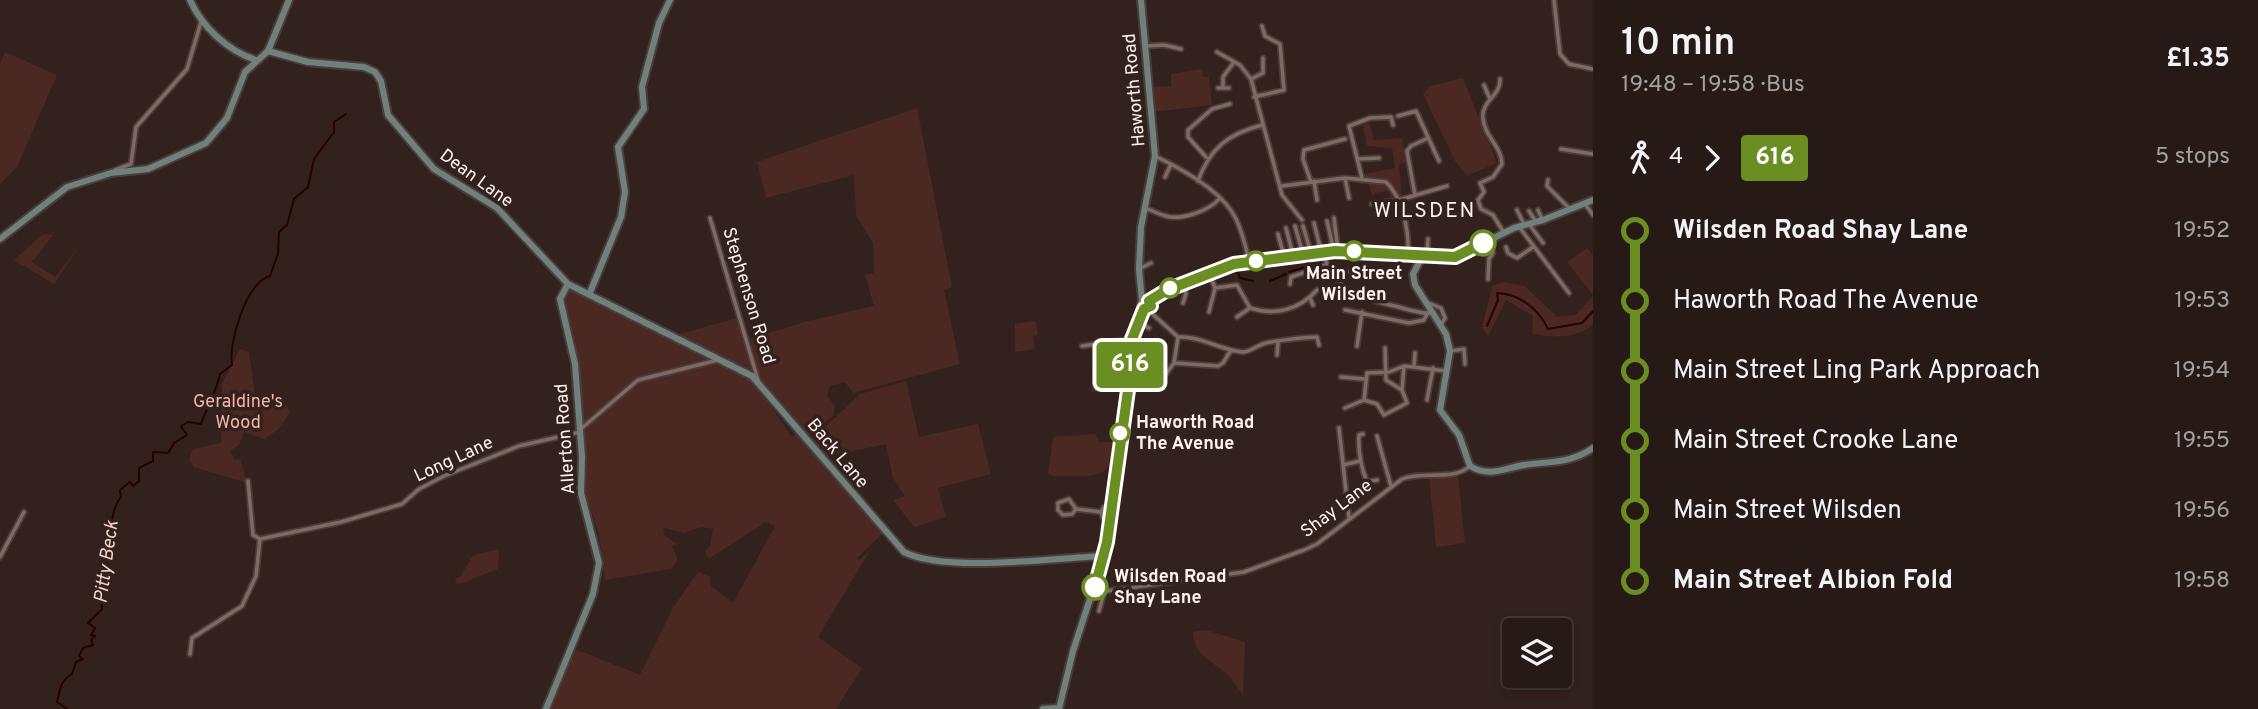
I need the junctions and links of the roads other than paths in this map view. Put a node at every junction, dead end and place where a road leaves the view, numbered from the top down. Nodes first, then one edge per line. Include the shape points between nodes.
1 (190, 0) edge
2 (289, 0) edge
3 (670, 0) edge
4 (1141, 0) edge
5 (1554, 0) edge
6 (201, 22) junction
7 (1262, 26) dead end
8 (1144, 46) junction
9 (1218, 47) dead end
10 (1181, 49) dead end
11 (268, 51) junction
12 (1263, 58) dead end
13 (256, 60) junction
14 (1234, 62) junction
15 (1264, 67) junction
16 (1271, 67) dead end
17 (1593, 69) edge
18 (1251, 79) junction
19 (1500, 79) dead end
20 (1484, 85) dead end
21 (1229, 88) dead end
22 (1254, 97) junction
23 (1490, 99) junction
24 (1230, 104) dead end
25 (1398, 116) dead end
26 (1262, 125) junction
27 (1393, 125) dead end
28 (1428, 138) junction
29 (1345, 139) dead end
30 (1561, 149) dead end
31 (1593, 154) edge
32 (1155, 156) junction
33 (1206, 157) junction
34 (1379, 158) dead end
35 (1358, 159) junction
36 (1439, 161) dead end
37 (1171, 164) junction
38 (111, 173) junction
39 (1166, 177) dead end
40 (1345, 178) junction
41 (1362, 178) junction
42 (1548, 180) dead end
43 (1198, 181) junction
44 (1313, 181) junction
45 (1280, 186) junction
46 (1447, 186) dead end
47 (1415, 195) junction
48 (1219, 198) junction
49 (1349, 198) dead end
50 (1317, 200) dead end
51 (1399, 200) junction
52 (1593, 200) edge
53 (1372, 204) dead end
54 (1586, 204) junction
55 (1143, 208) junction
56 (1569, 208) junction
57 (1517, 209) dead end
58 (1538, 210) dead end
59 (1529, 211) dead end
60 (1593, 215) edge
61 (1334, 218) dead end
62 (710, 219) dead end
63 (1302, 220) dead end
64 (1327, 221) dead end
65 (1314, 223) dead end
66 (1530, 224) junction
67 (1295, 226) dead end
68 (1303, 226) dead end
69 (1286, 228) dead end
70 (1336, 231) junction
71 (1330, 233) junction
72 (1504, 233) junction
73 (1278, 234) dead end
74 (0, 239) edge
75 (1428, 239) dead end
76 (1489, 240) junction
77 (1543, 243) dead end
78 (1533, 247) junction
79 (1507, 250) dead end
80 (1336, 251) junction
81 (1323, 253) junction
82 (1408, 254) junction
83 (1312, 255) junction
84 (1425, 255) junction
85 (1303, 256) junction
86 (1293, 257) junction
87 (1285, 258) junction
88 (1249, 261) junction
89 (1352, 262) dead end
90 (1151, 263) dead end
91 (1326, 265) junction
92 (1139, 269) junction
93 (1209, 273) junction
94 (1334, 277) junction
95 (1488, 279) dead end
96 (1182, 283) junction
97 (568, 284) junction
98 (1290, 284) dead end
99 (1215, 289) junction
100 (1317, 290) dead end
101 (1569, 293) dead end
102 (589, 295) junction
103 (1310, 298) junction
104 (1183, 303) dead end
105 (1429, 303) junction
106 (1313, 305) dead end
107 (1146, 308) junction
108 (1250, 308) junction
109 (1345, 310) dead end
110 (1209, 312) dead end
111 (1362, 312) junction
112 (1430, 313) junction
113 (1237, 317) dead end
114 (1138, 322) junction
115 (1442, 323) junction
116 (1149, 328) dead end
117 (1178, 337) junction
118 (1132, 339) junction
119 (1278, 342) junction
120 (1319, 345) dead end
121 (1357, 345) dead end
122 (1082, 346) dead end
123 (1385, 348) dead end
124 (1231, 350) junction
125 (1450, 351) junction
126 (1415, 353) dead end
127 (1277, 355) dead end
128 (720, 359) junction
129 (1174, 363) junction
130 (1465, 364) dead end
131 (1404, 366) junction
132 (1414, 366) junction
133 (1433, 368) junction
134 (1447, 372) junction
135 (1384, 373) junction
136 (1340, 377) dead end
137 (1163, 378) dead end
138 (1364, 379) junction
139 (758, 382) junction
140 (1402, 390) junction
141 (1426, 397) dead end
142 (1364, 401) junction
143 (1345, 408) dead end
144 (1339, 428) dead end
145 (580, 431) junction
146 (1363, 434) dead end
147 (1377, 436) dead end
148 (1593, 448) edge
149 (1360, 461) junction
150 (1343, 465) junction
151 (1470, 466) junction
152 (1377, 480) dead end
153 (248, 481) dead end
154 (1391, 486) junction
155 (1111, 507) junction
156 (1076, 509) junction
157 (24, 512) dead end
158 (1101, 512) junction
159 (1349, 518) junction
160 (1110, 520) junction
161 (260, 539) junction
162 (1104, 556) junction
163 (0, 557) edge
164 (1105, 592) junction
165 (1092, 593) junction
166 (1099, 611) dead end
167 (190, 654) dead end
168 (1059, 708) edge
169 (546, 709) edge
170 (1043, 709) edge

1 - 6 street
2 - 11 street
3 - 102 street via 642,87 643,109 618,147 625,192 621,217
4 - 8 street, Haworth Road
5 - 17 street via 1560,54 1569,64
6 - 13 street via 239,53
6 - 38 street via 187,69 136,127 133,161
7 - 22 street via 1267,37 1280,44 1284,90
8 - 10 street
8 - 32 street, Haworth Road
9 - 14 street via 1215,54
11 - 13 street
11 - 97 street, Dean Lane via 308,62 370,69 383,88 388,115 434,169 497,208
12 - 15 street
13 - 38 street via 245,72 227,118 206,143 148,169
14 - 18 street
14 - 21 street via 1220,87
15 - 16 street
15 - 18 street via 1262,75
18 - 22 street
19 - 23 street via 1500,88
20 - 23 street
22 - 26 street
23 - 72 street via 1483,110 1484,124 1502,161 1494,178 1480,183 1484,192 1478,200
24 - 33 street via 1212,109 1188,130 1188,137
25 - 28 street via 1416,111
26 - 33 street via 1232,136
26 - 45 street
27 - 35 street via 1391,117 1349,126
28 - 36 street
28 - 47 street via 1407,151
29 - 44 street via 1304,150
30 - 31 street
32 - 37 street
32 - 55 street, Haworth Road
33 - 43 street
34 - 35 street
35 - 41 street
37 - 39 street
37 - 43 street
38 - 74 street via 67,187
40 - 41 street
40 - 44 street
40 - 49 street
41 - 51 street via 1386,182
42 - 56 street via 1547,186
43 - 48 street
44 - 45 street
44 - 50 street
45 - 63 street
46 - 47 street
47 - 51 street
48 - 55 street via 1203,209 1173,217
48 - 88 street via 1235,217
51 - 53 street
51 - 82 street
52 - 54 street
54 - 56 street
54 - 60 street
55 - 92 street, Haworth Road
56 - 66 street
57 - 66 street
58 - 66 street
59 - 66 street
61 - 70 street
62 - 139 street, Stephenson Road
64 - 71 street
65 - 81 street
66 - 72 street
66 - 77 street
66 - 78 street
67 - 85 street
68 - 83 street
69 - 86 street
70 - 71 street
70 - 80 street
71 - 80 street
72 - 76 street
73 - 87 street
75 - 84 street
76 - 84 street via 1455,257
76 - 95 street via 1493,253
78 - 79 street via 1517,258
78 - 101 street
80 - 81 street
80 - 82 street
81 - 83 street
81 - 91 street
82 - 84 street
83 - 85 street
84 - 105 street via 1413,274 1415,285
85 - 86 street
86 - 87 street
87 - 88 street
88 - 93 street
89 - 94 street via 1352,273
90 - 92 street
91 - 94 street
91 - 98 street via 1291,277
92 - 107 street, Haworth Road
93 - 96 street
93 - 99 street
94 - 112 street via 1357,298
96 - 104 street
96 - 107 street
97 - 102 street, Back Lane
97 - 145 street, Allerton Road via 561,299 575,364
99 - 108 street via 1237,285
99 - 110 street
100 - 103 street
102 - 128 street, Back Lane
103 - 106 street
103 - 108 street via 1301,306
105 - 112 street
105 - 115 street via 1441,307
107 - 114 street, Haworth Road
107 - 117 street
108 - 113 street
109 - 111 street
111 - 112 street via 1409,323 1424,320
111 - 121 street
112 - 115 street
114 - 116 street
114 - 118 street, Haworth Road
115 - 125 street
117 - 124 street via 1196,337
117 - 129 street
118 - 122 street
118 - 155 street, Haworth Road
119 - 120 street via 1317,337
119 - 124 street via 1246,353
119 - 127 street
123 - 135 street
124 - 129 street via 1218,366
125 - 130 street via 1464,349
125 - 134 street
126 - 132 street
128 - 139 street, Back Lane
128 - 145 street via 638,380
129 - 137 street
131 - 132 street
131 - 135 street
131 - 140 street
132 - 133 street
133 - 134 street
133 - 141 street
134 - 151 street via 1440,410 1459,435
135 - 138 street via 1369,373
135 - 140 street via 1386,380
136 - 138 street
138 - 142 street
139 - 162 street, Back Lane via 904,552 953,561
140 - 142 street via 1407,403 1384,415 1377,404
142 - 143 street
144 - 150 street
145 - 161 street, Long Lane via 519,446 444,476 393,507
145 - 169 street, Allerton Road via 581,493 598,573
146 - 149 street via 1357,445
147 - 154 street
148 - 151 street via 1572,460 1520,465 1500,473
149 - 150 street
149 - 152 street via 1367,482
150 - 159 street
151 - 154 street, Shay Lane via 1452,474 1411,475
153 - 161 street via 253,535
154 - 159 street, Shay Lane
155 - 158 street
155 - 160 street, Haworth Road
156 - 156 street via 1063,514 1058,503 1069,499
156 - 158 street
157 - 163 street
158 - 160 street
159 - 164 street, Shay Lane via 1317,544 1244,572
160 - 162 street, Haworth Road
161 - 167 street via 256,576 242,606 192,638
162 - 165 street, Haworth Road
164 - 165 street, Shay Lane
164 - 166 street
165 - 168 street, Haworth Road
168 - 170 street

